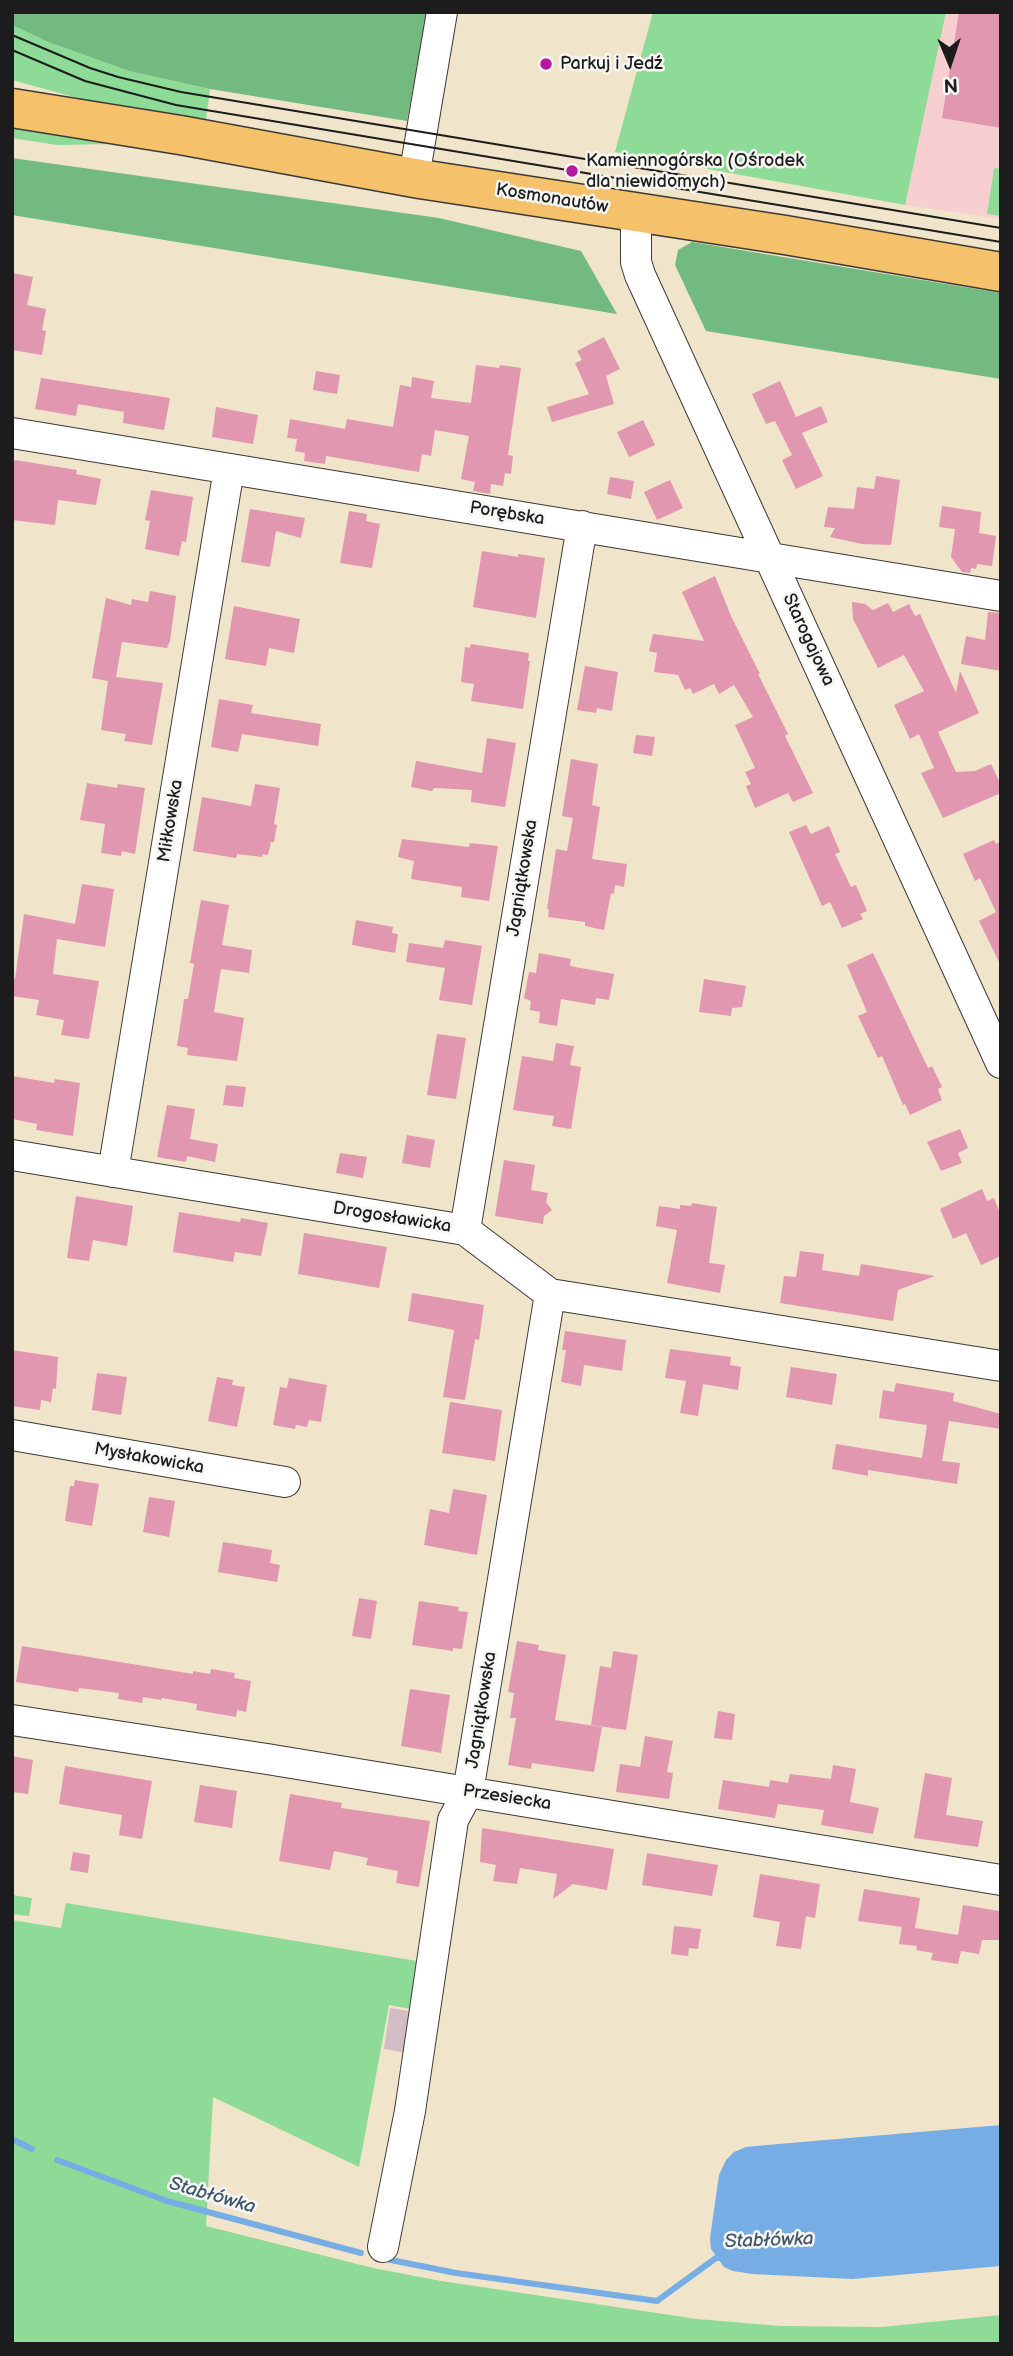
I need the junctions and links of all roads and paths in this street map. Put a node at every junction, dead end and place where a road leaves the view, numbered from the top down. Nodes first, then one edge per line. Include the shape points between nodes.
1 (442, 12) edge
2 (12, 94) edge
3 (12, 108) edge
4 (103, 123) junction
5 (414, 177) junction
6 (636, 213) junction
7 (1001, 272) edge
8 (12, 433) edge
9 (229, 469) junction
10 (582, 526) junction
11 (771, 559) junction
12 (1001, 596) edge
13 (1001, 1063) edge
14 (12, 1155) edge
15 (113, 1172) junction
16 (465, 1230) junction
17 (550, 1294) junction
18 (1001, 1366) edge
19 (12, 1435) edge
20 (285, 1482) dead end
21 (12, 1720) edge
22 (468, 1792) junction
23 (1001, 1880) edge
24 (383, 2247) dead end

1 - 5 street
2 - 4 main road, Kosmonautów
3 - 4 main road, Kosmonautów
4 - 5 main road, Kosmonautów
5 - 6 main road, Kosmonautów
6 - 7 main road, Kosmonautów
6 - 11 street, Starogajowa via 640,275
8 - 9 street, Porębska
9 - 10 street, Porębska
9 - 15 street, Miłkowska
10 - 11 street, Porębska
10 - 16 street, Jagniątkowska
11 - 12 street, Porębska
11 - 13 street, Starogajowa
14 - 15 street, Drogosławicka
15 - 16 street, Drogosławicka
16 - 17 street, Drogosławicka
17 - 18 street, Drogosławicka
17 - 22 street, Jagniątkowska
19 - 20 street, Mysłakowicka
21 - 22 street, Przesiecka
22 - 23 street, Przesiecka
22 - 24 street, Jagniątkowska via 453,1821 410,2111

